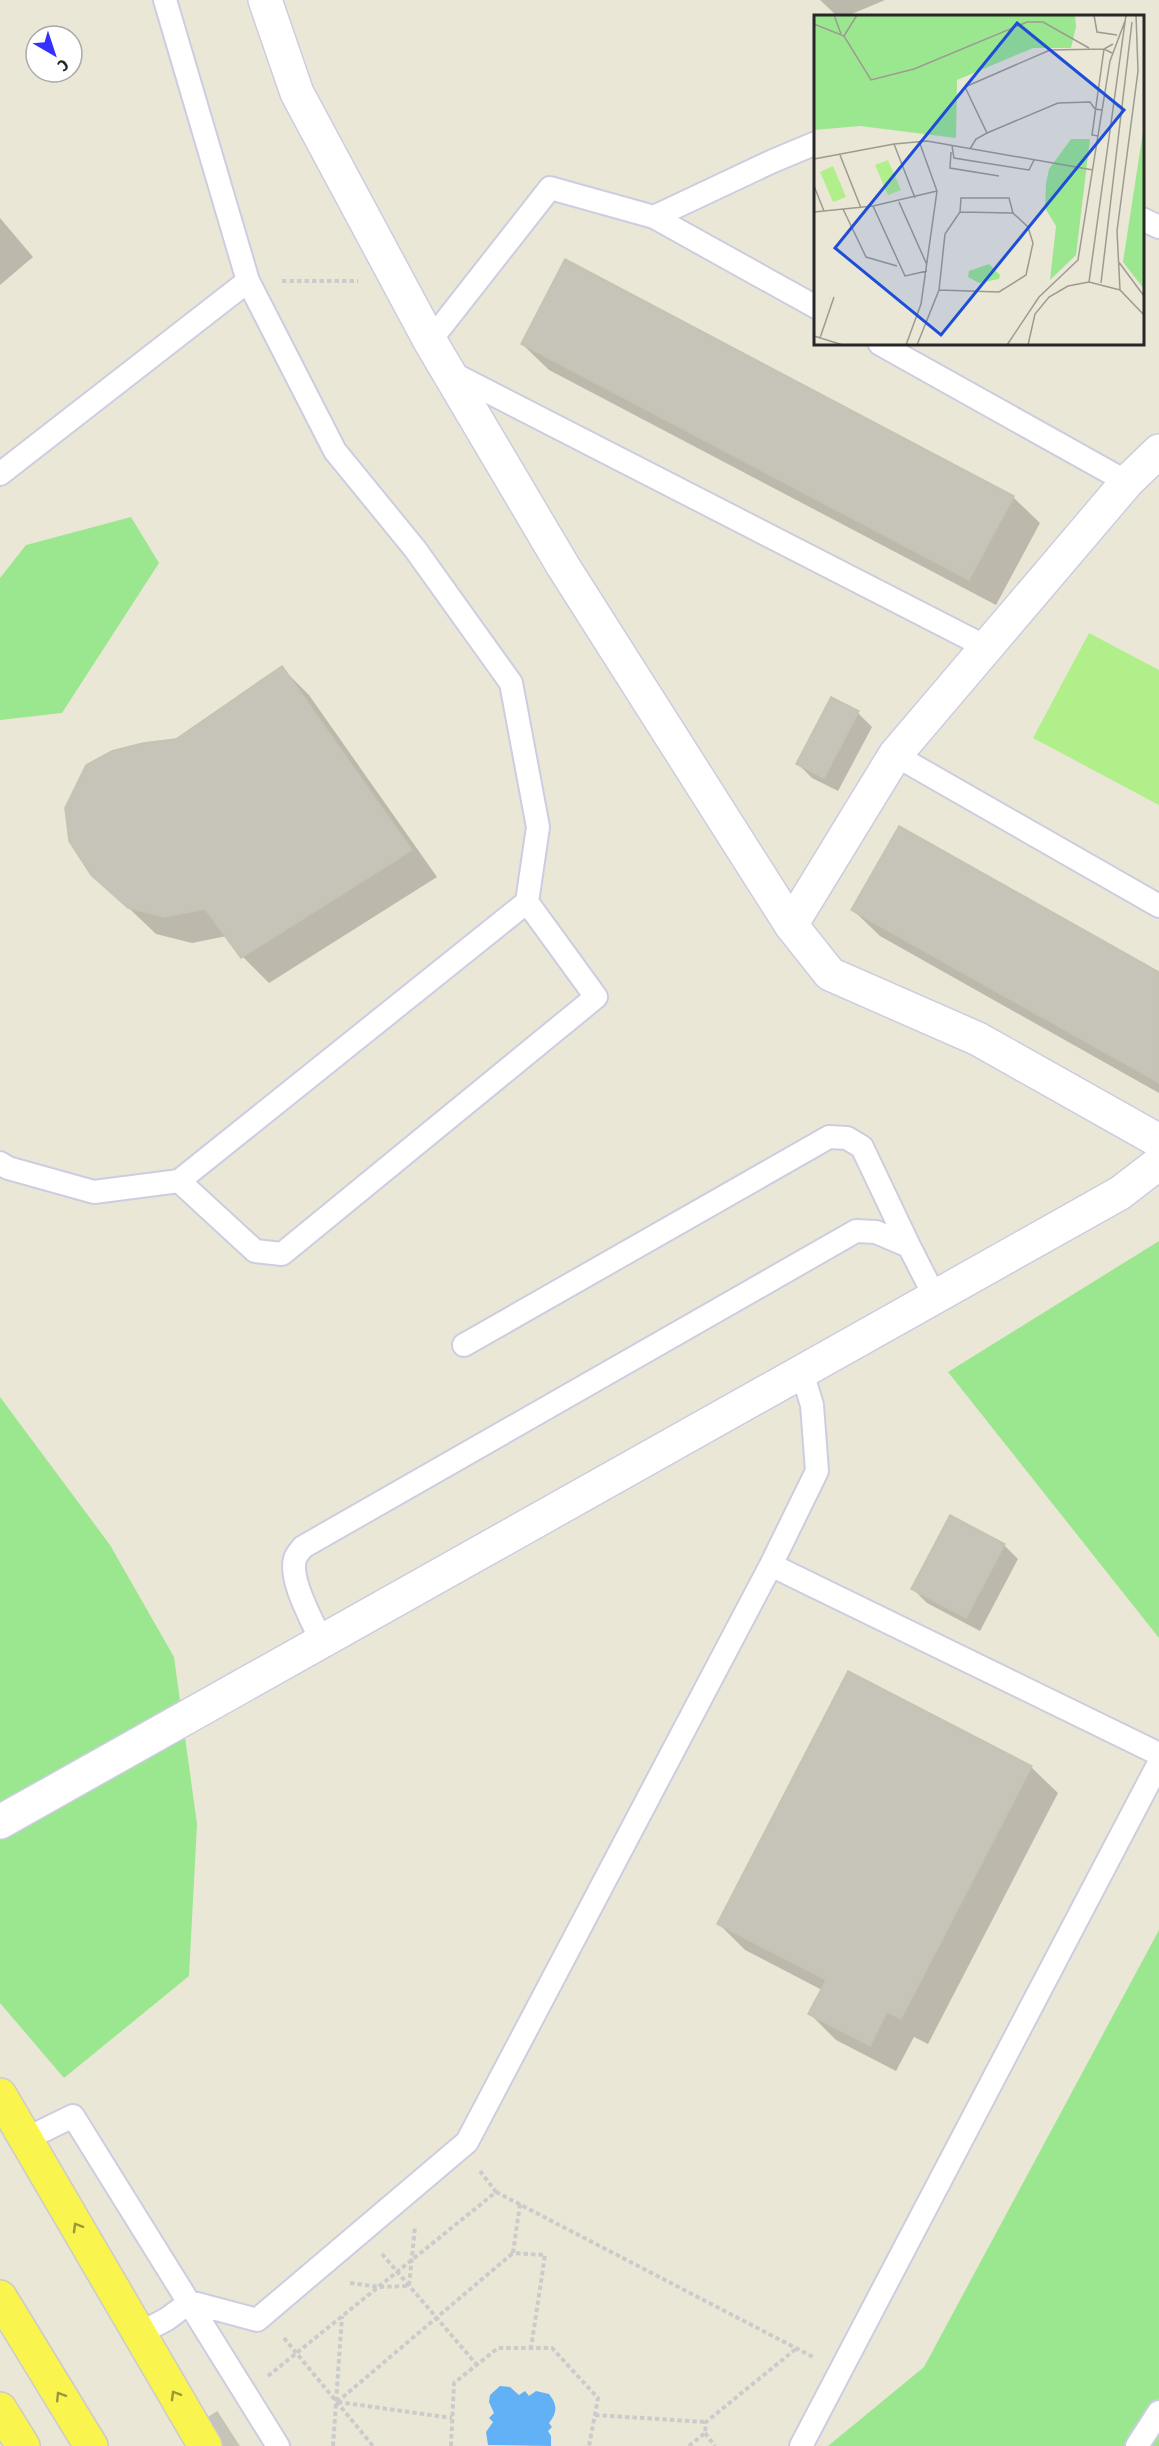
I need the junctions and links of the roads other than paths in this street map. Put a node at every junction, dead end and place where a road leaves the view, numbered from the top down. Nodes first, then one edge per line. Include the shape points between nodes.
1 (165, 0) edge
2 (265, 0) edge
3 (814, 144) edge
4 (654, 217) junction
5 (1144, 220) edge
6 (1159, 227) edge
7 (248, 281) junction
8 (814, 307) edge
9 (430, 341) junction
10 (882, 345) edge
11 (448, 371) junction
12 (1159, 451) edge
13 (0, 474) edge
14 (1127, 482) junction
15 (988, 648) junction
16 (896, 755) junction
17 (527, 902) junction
18 (1159, 906) edge
19 (791, 925) junction
20 (1159, 1141) edge
21 (0, 1163) edge
22 (1159, 1163) edge
23 (179, 1181) junction
24 (909, 1246) junction
25 (935, 1297) junction
26 (464, 1346) dead end
27 (802, 1371) junction
28 (771, 1565) junction
29 (321, 1641) junction
30 (1159, 1754) edge
31 (1159, 1763) edge
32 (0, 1822) edge
33 (0, 2095) edge
34 (26, 2139) junction
35 (0, 2297) edge
36 (190, 2302) junction
37 (139, 2334) junction
38 (0, 2409) edge
39 (1159, 2412) edge
40 (24, 2446) edge
41 (91, 2446) edge
42 (205, 2446) edge
43 (278, 2446) edge
44 (801, 2446) edge
45 (1137, 2446) edge

1 - 7 lane
2 - 9 street via 297,93
3 - 4 lane
4 - 8 lane
4 - 9 lane via 550,188
5 - 6 lane
7 - 13 lane
7 - 17 lane via 335,451 416,549 511,683 538,826
9 - 11 street
10 - 14 lane
11 - 15 lane
11 - 19 street via 564,566
12 - 14 street
14 - 15 street
15 - 16 street
16 - 18 lane
16 - 19 street
17 - 23 lane
17 - 23 lane via 597,997 282,1254 255,1251
19 - 20 street via 830,974 978,1039
21 - 23 lane via 94,1192
22 - 25 street via 1120,1194
24 - 25 lane
24 - 26 lane via 862,1147 847,1138 829,1137
24 - 29 lane via 876,1232 856,1231 303,1547 295,1558 294,1572
25 - 27 street
27 - 28 lane via 812,1405 817,1471
27 - 29 street
28 - 30 lane
28 - 36 lane via 467,2142 257,2320
29 - 32 street
31 - 44 lane
33 - 34 main road
34 - 36 lane via 74,2116
37 -> 34 main road
41 -> 35 main road
36 - 37 lane
36 - 43 lane
42 -> 37 main road
38 - 40 main road
39 - 45 lane

